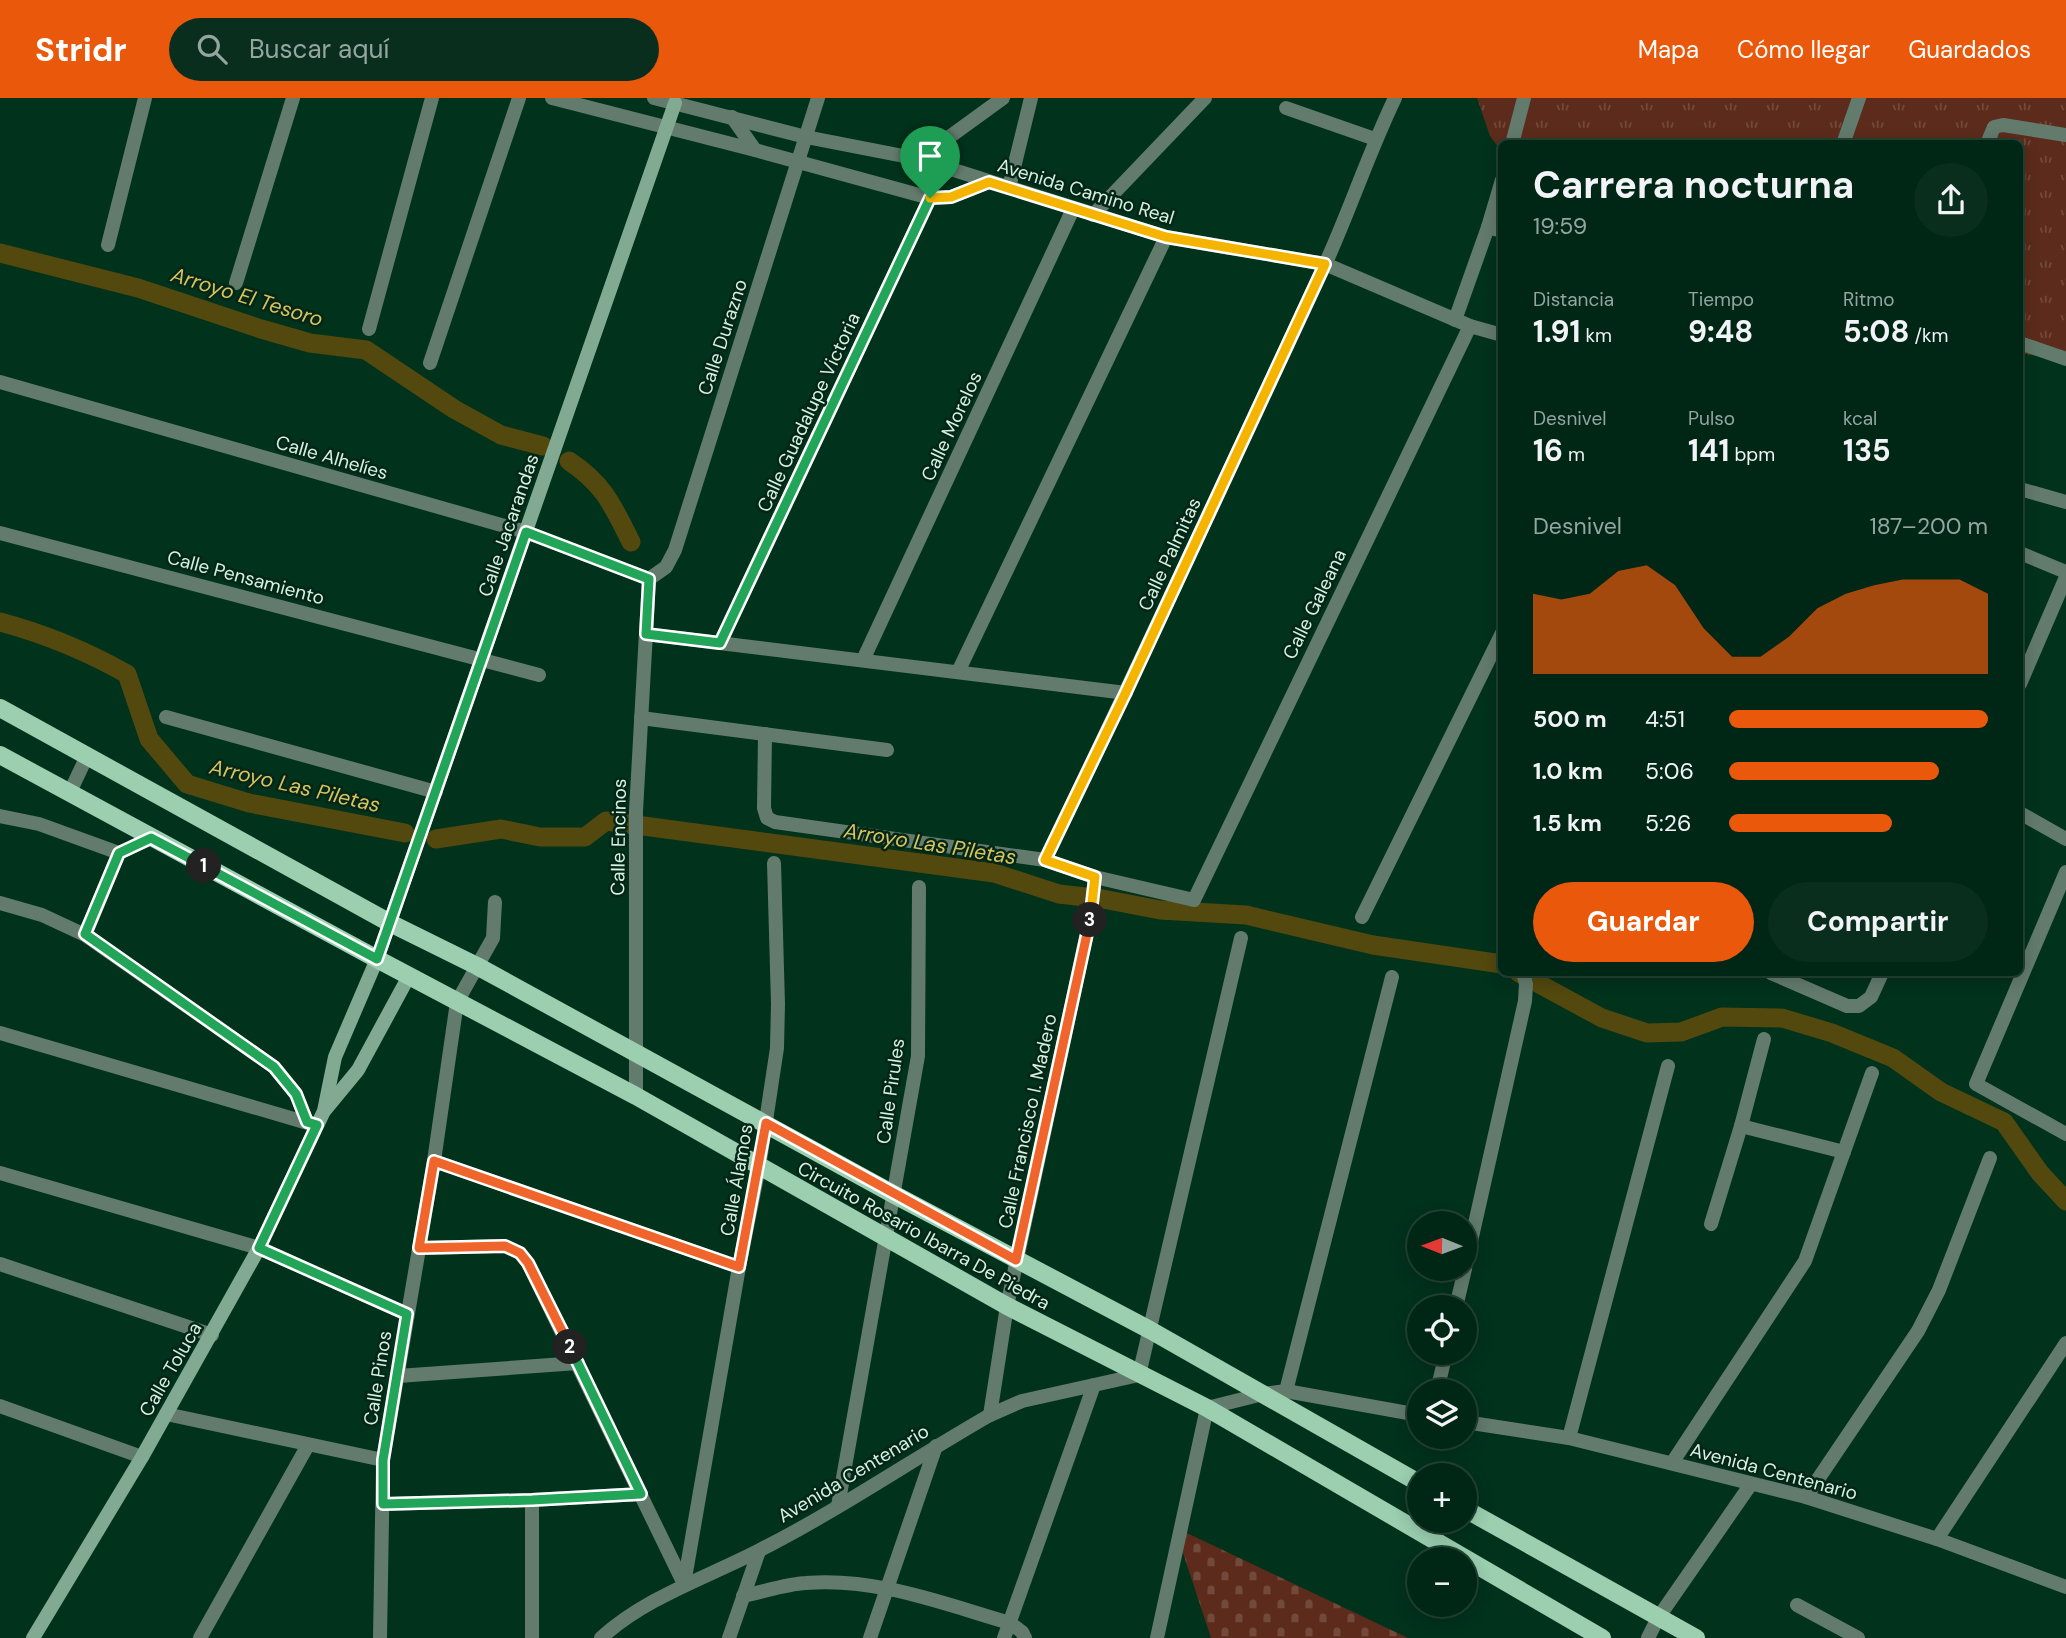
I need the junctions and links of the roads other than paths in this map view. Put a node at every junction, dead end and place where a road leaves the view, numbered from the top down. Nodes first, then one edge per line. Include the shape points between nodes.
1 (145, 98) edge
2 (293, 98) edge
3 (432, 98) edge
4 (519, 98) edge
5 (552, 98) edge
6 (601, 98) edge
7 (654, 98) edge
8 (818, 98) edge
9 (1003, 98) edge
10 (1031, 98) edge
11 (1205, 98) edge
12 (1395, 98) edge
13 (1524, 98) edge
14 (1859, 98) edge
15 (675, 103) junction
16 (1286, 108) dead end
17 (611, 113) junction
18 (732, 117) junction
19 (667, 126) junction
20 (2066, 135) edge
21 (806, 137) junction
22 (1375, 139) junction
23 (1513, 140) edge
24 (1844, 140) edge
25 (1989, 140) edge
26 (755, 150) junction
27 (919, 159) junction
28 (798, 163) junction
29 (989, 182) junction
30 (1009, 188) junction
31 (930, 198) junction
32 (1498, 208) edge
33 (1073, 209) junction
34 (1093, 215) junction
35 (1495, 229) edge
36 (1166, 237) junction
37 (108, 246) dead end
38 (1325, 264) junction
39 (236, 283) dead end
40 (1455, 320) junction
41 (1469, 326) junction
42 (369, 329) dead end
43 (1498, 334) edge
44 (2023, 344) edge
45 (2066, 359) edge
46 (430, 363) dead end
47 (0, 382) edge
48 (2023, 490) edge
49 (2066, 502) edge
50 (526, 532) junction
51 (0, 533) edge
52 (2023, 554) edge
53 (2066, 575) edge
54 (649, 579) junction
55 (646, 634) junction
56 (1498, 641) edge
57 (720, 643) junction
58 (481, 659) junction
59 (863, 660) junction
60 (958, 672) junction
61 (539, 675) dead end
62 (2023, 675) edge
63 (1126, 692) junction
64 (0, 708) edge
65 (166, 717) dead end
66 (641, 718) junction
67 (765, 734) junction
68 (887, 750) dead end
69 (0, 755) edge
70 (87, 756) junction
71 (70, 792) junction
72 (436, 792) junction
73 (2023, 815) edge
74 (0, 816) edge
75 (151, 838) junction
76 (2066, 839) edge
77 (119, 853) junction
78 (1045, 860) junction
79 (774, 863) dead end
80 (2066, 872) edge
81 (1095, 883) junction
82 (919, 887) dead end
83 (495, 902) dead end
84 (0, 903) edge
85 (1362, 917) dead end
86 (390, 923) junction
87 (85, 934) junction
88 (1241, 938) dead end
89 (377, 959) junction
90 (477, 966) junction
91 (2023, 973) edge
92 (409, 976) junction
93 (1778, 976) edge
94 (1881, 976) edge
95 (2022, 976) edge
96 (1392, 977) dead end
97 (1525, 979) edge
98 (457, 1002) junction
99 (0, 1033) edge
100 (1764, 1040) dead end
101 (636, 1052) junction
102 (1668, 1066) dead end
103 (1872, 1073) dead end
104 (636, 1096) junction
105 (324, 1111) junction
106 (766, 1123) junction
107 (312, 1124) junction
108 (1741, 1125) junction
109 (2066, 1135) edge
110 (1844, 1152) junction
111 (1990, 1158) dead end
112 (434, 1161) junction
113 (759, 1167) junction
114 (0, 1173) edge
115 (893, 1194) junction
116 (1477, 1215) edge
117 (1711, 1224) dead end
118 (886, 1238) junction
119 (259, 1248) junction
120 (419, 1248) junction
121 (1016, 1260) junction
122 (0, 1264) edge
123 (739, 1267) junction
124 (1007, 1306) junction
125 (407, 1314) junction
126 (1150, 1330) junction
127 (212, 1335) junction
128 (2066, 1343) edge
129 (578, 1363) junction
130 (1139, 1375) junction
131 (398, 1376) junction
132 (1094, 1385) junction
133 (1286, 1391) junction
134 (1263, 1394) junction
135 (3, 1407) edge
136 (1207, 1408) junction
137 (1407, 1413) edge
138 (166, 1414) junction
139 (990, 1415) junction
140 (0, 1423) edge
141 (1477, 1424) edge
142 (1569, 1438) junction
143 (308, 1445) junction
144 (936, 1446) junction
145 (142, 1457) junction
146 (383, 1460) junction
147 (1672, 1463) junction
148 (1407, 1476) edge
149 (1751, 1483) junction
150 (641, 1494) junction
151 (1806, 1497) junction
152 (532, 1500) junction
153 (383, 1504) junction
154 (838, 1506) junction
155 (1477, 1515) edge
156 (1937, 1539) junction
157 (759, 1551) junction
158 (684, 1584) junction
159 (2066, 1587) edge
160 (887, 1588) junction
161 (743, 1596) junction
162 (1797, 1605) dead end
163 (1658, 1618) junction
164 (1010, 1623) junction
165 (33, 1638) edge
166 (200, 1638) edge
167 (380, 1638) edge
168 (532, 1638) edge
169 (601, 1638) edge
170 (729, 1638) edge
171 (870, 1638) edge
172 (1004, 1638) edge
173 (1025, 1638) edge
174 (1157, 1638) edge
175 (1602, 1638) edge
176 (1648, 1638) edge
177 (1696, 1638) edge
178 (1858, 1638) edge

1 - 37 street
2 - 39 street
3 - 42 street
4 - 46 street
5 - 17 street
6 - 17 street
7 - 15 street, Avenida Camino Real
8 - 21 street, Calle Durazno
9 - 27 street
10 - 30 street
11 - 34 street
12 - 22 street, Calle Palmitas
13 - 23 street
14 - 24 street
15 - 18 street, Avenida Camino Real
15 - 19 main road, Calle Jacarandas
16 - 22 street
17 - 19 street
18 - 21 street, Avenida Camino Real
18 - 26 street
19 - 26 street
19 - 50 main road, Calle Jacarandas
20 - 25 street via 2003,125 1994,127
21 - 27 street, Avenida Camino Real
21 - 28 street, Calle Durazno
22 - 38 street, Calle Palmitas
26 - 28 street
27 - 29 street, Avenida Camino Real
28 - 31 street
28 - 54 street, Calle Durazno via 675,550 666,567
29 - 30 street, Avenida Camino Real
29 - 31 street via 951,197
30 - 33 street, Avenida Camino Real
31 - 57 street, Calle Guadalupe Victoria
32 - 35 street
33 - 34 street, Avenida Camino Real
33 - 59 street, Calle Morelos
34 - 36 street, Avenida Camino Real
35 - 40 street
36 - 38 street, Avenida Camino Real
36 - 60 street
38 - 40 street, Avenida Camino Real
38 - 63 street, Calle Palmitas
40 - 41 street, Avenida Camino Real
41 - 43 street, Avenida Camino Real
41 - 81 street, Calle Galeana via 1194,900
44 - 45 street
47 - 50 street, Calle Alhelíes
48 - 49 street
50 - 54 street, Calle Alhelíes
50 - 58 main road, Calle Jacarandas
51 - 58 street, Calle Pensamiento
52 - 53 street
53 - 62 street
54 - 55 street, Calle Encinos
55 - 57 street
55 - 66 street, Calle Encinos
56 - 85 street
57 - 59 street
58 - 61 street, Calle Pensamiento
58 - 72 main road, Calle Jacarandas
59 - 60 street
60 - 63 street
63 - 78 street, Calle Palmitas
64 - 70 main road
65 - 72 street
66 - 67 street
66 - 101 street, Calle Encinos via 636,811
67 - 68 street
67 - 78 street via 764,808 767,818 775,822
69 - 71 main road, Circuito Rosario Ibarra De Piedra
70 - 71 street
70 - 86 main road
71 - 75 main road, Circuito Rosario Ibarra De Piedra
72 - 86 main road, Calle Jacarandas
73 - 76 street
74 - 77 street via 39,824
75 - 77 street
75 - 89 main road, Circuito Rosario Ibarra De Piedra
77 - 87 street
78 - 81 street
79 - 106 street, Calle Álamos via 777,1037
80 - 91 street
81 - 121 street, Calle Francisco I. Madero
82 - 115 street, Calle Pirules via 918,1056
83 - 90 street via 493,938
84 - 87 street
86 - 89 main road, Calle Jacarandas
86 - 90 main road
87 - 107 street via 274,1067
88 - 126 street
89 - 92 main road, Circuito Rosario Ibarra De Piedra
89 - 105 main road, Calle Toluca via 335,1057
90 - 98 street
90 - 101 main road
92 - 98 main road, Circuito Rosario Ibarra De Piedra
92 - 105 main road, Calle Toluca via 358,1070
93 - 94 street via 1847,1006 1859,1006 1871,997
95 - 109 street via 1976,1084
96 - 133 street
97 - 116 street via 1525,1001
98 - 104 main road, Circuito Rosario Ibarra De Piedra
98 - 112 street, Calle Pinos
99 - 107 street
100 - 108 street
101 - 104 street, Calle Encinos
101 - 106 main road
102 - 142 street
103 - 110 street
104 - 113 main road, Circuito Rosario Ibarra De Piedra
105 - 107 main road, Calle Toluca
106 - 113 street, Calle Álamos
106 - 115 main road
107 - 119 main road, Calle Toluca
108 - 110 street
108 - 117 street
110 - 147 street via 1805,1261
111 - 151 street via 1939,1290 1918,1331
112 - 120 street, Calle Pinos
112 - 123 street
113 - 118 main road, Circuito Rosario Ibarra De Piedra
113 - 123 street, Calle Álamos
114 - 119 street
115 - 118 street, Calle Pirules
115 - 121 main road
118 - 124 main road, Circuito Rosario Ibarra De Piedra
118 - 154 street, Calle Pirules
119 - 125 street
119 - 127 main road, Calle Toluca
120 - 125 street, Calle Pinos
120 - 129 street via 505,1246 520,1253
121 - 124 street, Calle Francisco I. Madero
121 - 126 main road
122 - 127 street
123 - 158 street, Calle Álamos
124 - 130 main road, Circuito Rosario Ibarra De Piedra
124 - 139 street, Calle Francisco I. Madero
125 - 131 street, Calle Pinos
126 - 130 street
126 - 134 main road
127 - 138 main road, Calle Toluca
128 - 156 street
129 - 131 street
129 - 150 street
130 - 132 street, Avenida Centenario
130 - 136 main road, Circuito Rosario Ibarra De Piedra
131 - 146 street, Calle Pinos
132 - 139 street, Avenida Centenario via 1022,1401
132 - 164 street
133 - 134 street
133 - 137 street
134 - 136 street
134 - 148 main road
135 - 140 street
135 - 145 street
136 - 174 street
136 - 175 main road, Circuito Rosario Ibarra De Piedra
138 - 143 street
138 - 145 main road, Calle Toluca
139 - 144 street, Avenida Centenario
141 - 142 street, Avenida Centenario
142 - 147 street, Avenida Centenario
143 - 146 street
143 - 166 street
144 - 154 street, Avenida Centenario
144 - 160 street
145 - 165 main road, Calle Toluca
146 - 153 street, Calle Pinos
147 - 149 street, Avenida Centenario
149 - 151 street, Avenida Centenario
149 - 163 street
150 - 152 street
150 - 158 street
151 - 156 street, Avenida Centenario
152 - 153 street
152 - 168 street
153 - 167 street, Calle Pinos
154 - 157 street, Avenida Centenario
155 - 163 main road
156 - 159 street, Avenida Centenario
157 - 158 street, Avenida Centenario
157 - 161 street
158 - 169 street, Avenida Centenario
160 - 161 street via 805,1583
160 - 164 street
160 - 171 street
161 - 170 street
162 - 178 street
163 - 176 street
163 - 177 main road
164 - 172 street
164 - 173 street

